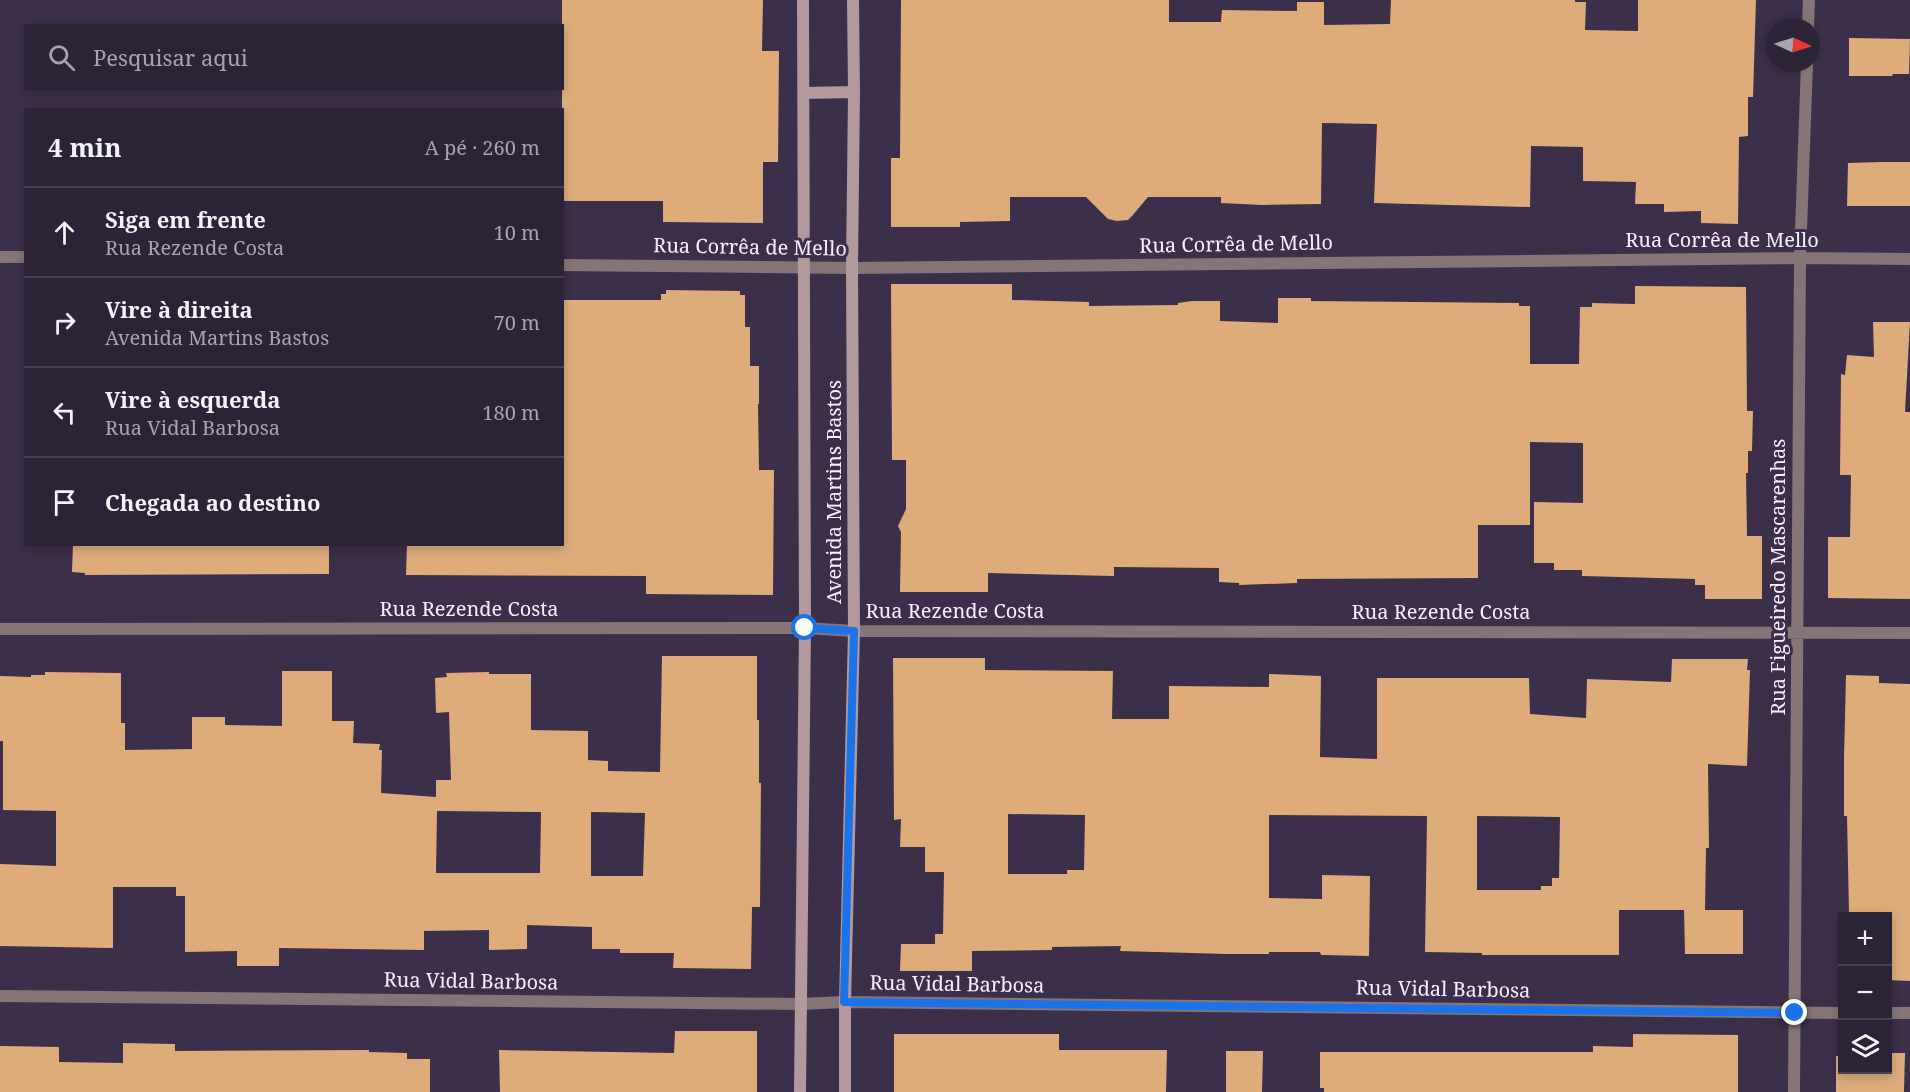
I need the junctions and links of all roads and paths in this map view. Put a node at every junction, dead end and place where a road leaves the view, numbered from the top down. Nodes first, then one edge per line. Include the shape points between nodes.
1 (803, 0) edge
2 (853, 0) edge
3 (1809, 0) edge
4 (1808, 18) edge
5 (1806, 72) edge
6 (854, 92) junction
7 (804, 93) junction
8 (0, 257) edge
9 (24, 257) edge
10 (1800, 258) junction
11 (1910, 259) edge
12 (564, 265) edge
13 (804, 268) junction
14 (852, 268) junction
15 (805, 628) junction
16 (0, 629) edge
17 (854, 631) junction
18 (1797, 632) junction
19 (1910, 633) edge
20 (0, 996) edge
21 (844, 1002) junction
22 (800, 1004) junction
23 (1795, 1013) junction
24 (1838, 1013) edge
25 (1892, 1013) edge
26 (1910, 1013) edge
27 (800, 1092) edge
28 (845, 1092) edge
29 (1794, 1092) edge

1 - 7 street, Avenida Martins Bastos
2 - 6 street, Avenida Martins Bastos
3 - 4 street
5 - 10 street, Rua Figueiredo Mascarenhas
6 - 7 street
6 - 14 street, Avenida Martins Bastos
7 - 13 street, Avenida Martins Bastos
8 - 9 street
10 - 11 street, Rua Corrêa de Mello
10 - 14 street, Rua Corrêa de Mello
10 - 18 street, Rua Figueiredo Mascarenhas
12 - 13 street, Rua Corrêa de Mello
13 - 14 street, Rua Corrêa de Mello
13 - 15 street, Avenida Martins Bastos
14 - 17 street, Avenida Martins Bastos
15 - 16 street, Rua Rezende Costa
15 - 17 street, Rua Rezende Costa
15 - 22 street, Avenida Martins Bastos
17 - 18 street, Rua Rezende Costa
17 - 21 street, Avenida Martins Bastos
18 - 19 street, Rua Rezende Costa
18 - 23 street, Rua Figueiredo Mascarenhas
20 - 22 street, Rua Vidal Barbosa
21 - 22 street, Rua Vidal Barbosa
21 - 23 street, Rua Vidal Barbosa
21 - 28 street, Avenida Martins Bastos
22 - 27 street, Avenida Martins Bastos
23 - 24 street, Rua Vidal Barbosa
23 - 29 street, Rua Figueiredo Mascarenhas
25 - 26 street

